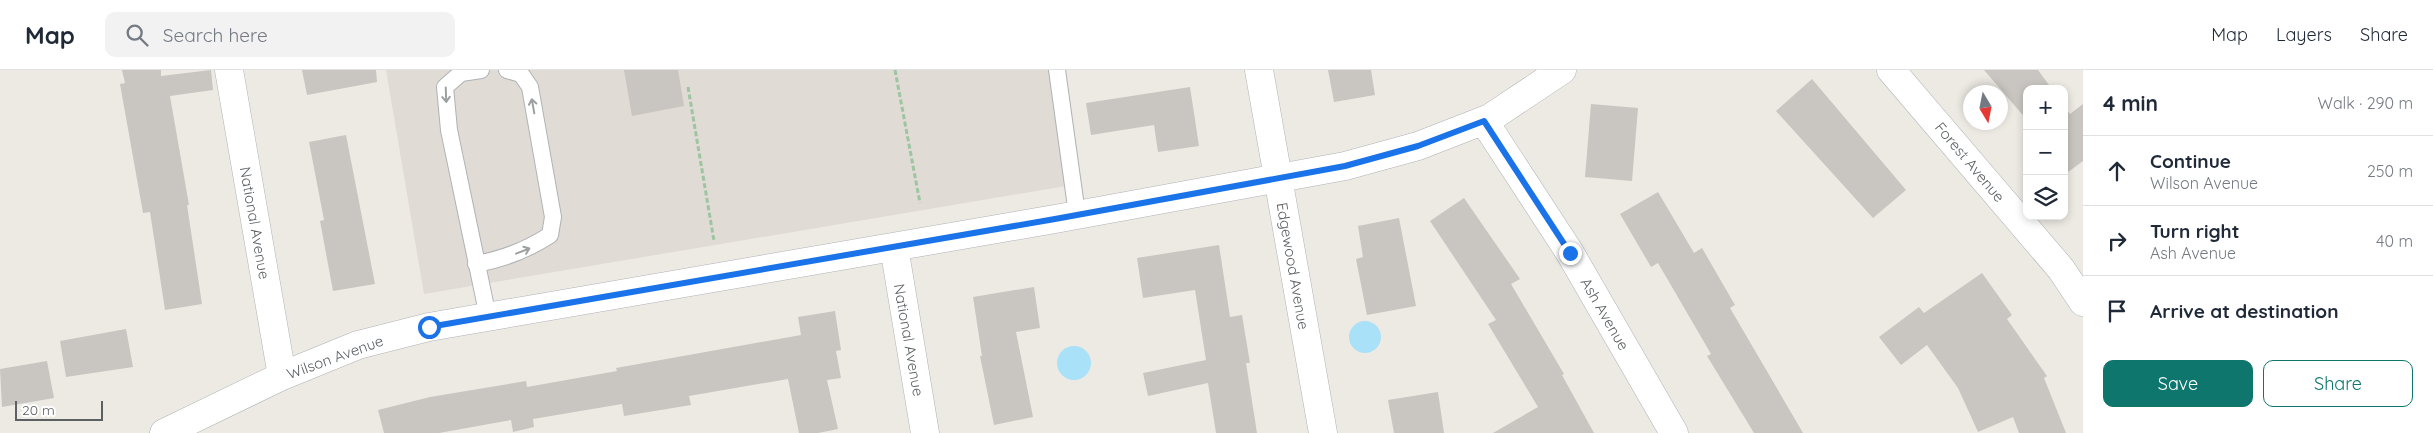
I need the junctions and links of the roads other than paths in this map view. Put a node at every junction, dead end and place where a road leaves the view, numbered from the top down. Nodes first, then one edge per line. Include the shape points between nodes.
1 (228, 70) edge
2 (481, 70) edge
3 (507, 70) edge
4 (1057, 70) edge
5 (1259, 70) edge
6 (1562, 70) edge
7 (1892, 70) edge
8 (1484, 121) junction
9 (1278, 178) junction
10 (1077, 214) junction
11 (894, 247) junction
12 (476, 264) junction
13 (2083, 302) edge
14 (488, 317) junction
15 (282, 376) junction
16 (164, 433) edge
17 (925, 433) edge
18 (1323, 433) edge
19 (1674, 433) edge

1 - 15 street, National Avenue
2 -> 12 lane via 461,74 445,87 449,130
12 -> 3 lane via 500,260 532,247 550,234 553,218 530,87 521,74
4 - 10 lane
5 - 9 street, Edgewood Avenue
6 - 8 street, Wilson Avenue
7 - 13 street, Forest Avenue via 2060,269
8 - 9 street, Wilson Avenue via 1418,146 1345,166
8 - 19 street, Ash Avenue via 1570,253
9 - 10 street, Wilson Avenue
9 - 18 street, Edgewood Avenue
10 - 11 street, Wilson Avenue
11 - 14 street, Wilson Avenue
11 - 17 street, National Avenue
12 - 14 lane
14 - 15 street, Wilson Avenue via 429,327 358,345
15 - 16 street, Wilson Avenue

